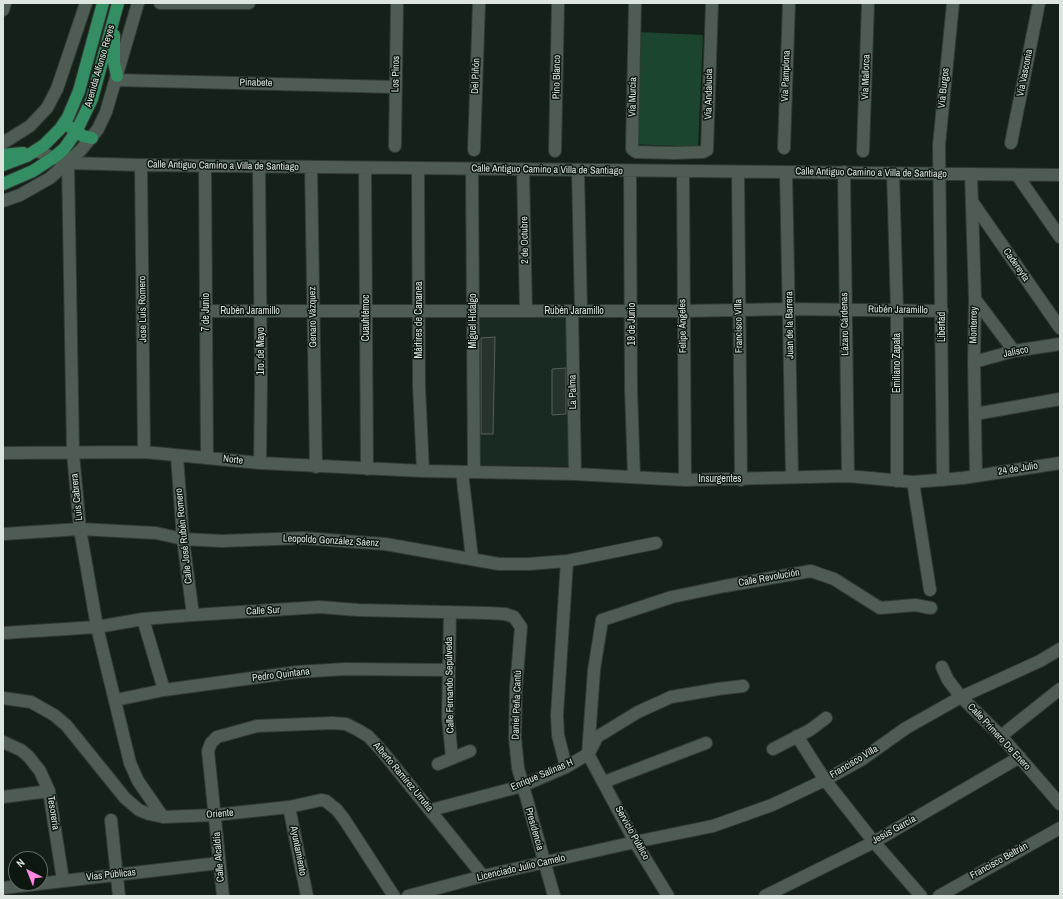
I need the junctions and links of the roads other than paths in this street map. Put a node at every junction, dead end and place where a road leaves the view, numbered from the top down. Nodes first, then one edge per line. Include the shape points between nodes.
1 (5, 3) edge
2 (86, 3) edge
3 (103, 3) edge
4 (118, 3) edge
5 (138, 3) edge
6 (160, 3) edge
7 (219, 3) edge
8 (249, 3) edge
9 (397, 3) edge
10 (479, 3) edge
11 (558, 3) edge
12 (635, 3) edge
13 (712, 3) edge
14 (789, 3) edge
15 (868, 3) edge
16 (953, 3) edge
17 (1039, 3) edge
18 (3, 10) edge
19 (112, 23) junction
20 (116, 78) junction
21 (395, 87) junction
22 (64, 123) junction
23 (76, 132) junction
24 (92, 138) junction
25 (3, 143) edge
26 (1011, 143) dead end
27 (395, 146) dead end
28 (784, 148) dead end
29 (474, 150) dead end
30 (36, 151) junction
31 (555, 151) dead end
32 (864, 151) dead end
33 (674, 153) joint
34 (3, 155) edge
35 (53, 158) junction
36 (68, 163) junction
37 (3, 165) edge
38 (141, 165) junction
39 (205, 166) junction
40 (259, 167) junction
41 (311, 167) junction
42 (366, 168) junction
43 (418, 169) junction
44 (472, 169) junction
45 (523, 170) junction
46 (578, 171) junction
47 (630, 171) junction
48 (683, 172) junction
49 (738, 172) junction
50 (786, 172) junction
51 (844, 172) junction
52 (893, 173) junction
53 (939, 174) junction
54 (971, 174) junction
55 (1017, 175) junction
56 (1060, 175) edge
57 (3, 184) edge
58 (3, 201) edge
59 (973, 202) junction
60 (1060, 237) edge
61 (975, 299) junction
62 (790, 309) junction
63 (366, 310) junction
64 (419, 310) junction
65 (738, 310) junction
66 (845, 310) junction
67 (897, 310) junction
68 (206, 311) junction
69 (314, 311) junction
70 (473, 311) junction
71 (526, 311) junction
72 (576, 311) junction
73 (632, 311) junction
74 (683, 311) junction
75 (942, 311) junction
76 (261, 312) junction
77 (1060, 328) edge
78 (1060, 344) edge
79 (1014, 351) junction
80 (974, 362) junction
81 (1060, 399) edge
82 (975, 414) junction
83 (144, 452) junction
84 (3, 453) edge
85 (73, 453) junction
86 (177, 456) junction
87 (207, 457) junction
88 (260, 463) junction
89 (1060, 463) edge
90 (316, 467) junction
91 (367, 469) junction
92 (423, 471) junction
93 (468, 472) junction
94 (574, 474) junction
95 (848, 476) junction
96 (976, 476) junction
97 (634, 477) junction
98 (792, 478) junction
99 (685, 480) junction
100 (741, 480) junction
101 (943, 480) junction
102 (897, 481) junction
103 (912, 482) junction
104 (80, 529) junction
105 (3, 534) edge
106 (183, 539) junction
107 (656, 543) dead end
108 (472, 558) junction
109 (567, 561) junction
110 (930, 590) dead end
111 (931, 608) dead end
112 (450, 612) junction
113 (193, 615) junction
114 (143, 619) junction
115 (520, 623) joint
116 (97, 627) junction
117 (3, 633) edge
118 (1060, 649) edge
119 (942, 667) dead end
120 (448, 670) junction
121 (743, 686) dead end
122 (1060, 689) edge
123 (164, 690) junction
124 (961, 697) junction
125 (3, 698) edge
126 (116, 700) junction
127 (826, 718) dead end
128 (796, 736) junction
129 (1001, 736) junction
130 (3, 742) edge
131 (706, 743) dead end
132 (209, 747) joint
133 (773, 749) dead end
134 (470, 751) dead end
135 (588, 754) junction
136 (1020, 757) junction
137 (452, 758) junction
138 (438, 764) dead end
139 (566, 767) junction
140 (825, 780) junction
141 (604, 782) junction
142 (522, 786) junction
143 (49, 791) junction
144 (3, 797) edge
145 (1060, 804) edge
146 (289, 807) junction
147 (431, 810) junction
148 (215, 815) junction
149 (162, 817) junction
150 (111, 820) dead end
151 (1060, 828) edge
152 (635, 842) junction
153 (874, 842) junction
154 (219, 863) junction
155 (544, 864) junction
156 (116, 874) junction
157 (483, 876) junction
158 (63, 880) junction
159 (3, 888) edge
160 (119, 896) edge
161 (223, 896) edge
162 (307, 896) edge
163 (394, 896) edge
164 (408, 896) edge
165 (554, 896) edge
166 (668, 896) edge
167 (765, 896) edge
168 (921, 896) edge
169 (939, 896) edge

1 - 18 street
2 - 25 street via 62,77 49,103 30,126
3 - 22 main road, Avenida Alfonso Reyes via 79,91
4 - 19 main road, Avenida Alfonso Reyes
5 - 20 street
6 - 7 street
7 - 8 street
9 - 21 street, Los Pinos
10 - 29 street, Del Piñón
11 - 31 street, Pino Blanco
12 - 33 street, Vía Murcia via 632,149 636,152
13 - 33 street, Vía Andalucía via 707,150
14 - 28 street, Vía Pamplona
15 - 32 street, Vía Mallorca
16 - 53 street, Vía Burgos via 940,134
17 - 26 street, Vía Vasconia
19 - 20 main road
19 - 23 main road, Avenida Alfonso Reyes via 92,99
20 - 21 street, Pinabete
20 - 24 street via 103,121
21 - 27 street, Los Pinos
22 - 23 main road
22 - 30 main road, Avenida Alfonso Reyes via 51,139
23 - 24 main road via 86,138
23 - 35 main road, Avenida Alfonso Reyes via 64,149
24 - 36 street
30 - 34 main road
30 - 35 street, Calle Antiguo Camino a Villa de Santiago
30 - 37 main road, Avenida Alfonso Reyes
35 - 36 street, Calle Antiguo Camino a Villa de Santiago
35 - 57 main road, Avenida Alfonso Reyes via 33,171
36 - 38 street, Calle Antiguo Camino a Villa de Santiago
36 - 58 street via 50,178
36 - 85 street, Luis Cabrera
38 - 39 street, Calle Antiguo Camino a Villa de Santiago
38 - 83 street, Jose Luis Romero
39 - 40 street, Calle Antiguo Camino a Villa de Santiago
39 - 68 street, 7 de Junio
40 - 41 street, Calle Antiguo Camino a Villa de Santiago
40 - 76 street, 1ro. de Mayo
41 - 42 street, Calle Antiguo Camino a Villa de Santiago
41 - 69 street, Genaro Vázquez
42 - 43 street, Calle Antiguo Camino a Villa de Santiago
42 - 63 street, Cuauhtémoc
43 - 44 street, Calle Antiguo Camino a Villa de Santiago
43 - 64 street, Mártires de Cananea
44 - 45 street, Calle Antiguo Camino a Villa de Santiago
44 - 70 street, Miguel Hidalgo
45 - 46 street, Calle Antiguo Camino a Villa de Santiago
45 - 71 street, 2 de Octubre
46 - 47 street, Calle Antiguo Camino a Villa de Santiago
46 - 72 street, La Palma
47 - 48 street, Calle Antiguo Camino a Villa de Santiago
47 - 73 street, 19 de Junio
48 - 49 street, Calle Antiguo Camino a Villa de Santiago
48 - 74 street, Felipe Ángeles
49 - 50 street, Calle Antiguo Camino a Villa de Santiago
49 - 65 street, Francisco Villa
50 - 51 street, Calle Antiguo Camino a Villa de Santiago
50 - 62 street, Juan de la Barrera
51 - 52 street, Calle Antiguo Camino a Villa de Santiago
51 - 66 street, Lázaro Cárdenas
52 - 53 street, Calle Antiguo Camino a Villa de Santiago
52 - 67 street, Emiliano Zapata
53 - 54 street, Calle Antiguo Camino a Villa de Santiago
53 - 75 street, Libertad
54 - 55 street, Calle Antiguo Camino a Villa de Santiago
54 - 59 street, Monterrey
55 - 56 street, Calle Antiguo Camino a Villa de Santiago
55 - 60 street
59 - 61 street, Monterrey
59 - 77 street, Cadereyta
61 - 79 street
61 - 80 street, Monterrey
62 - 65 street, Rubén Jaramillo
62 - 66 street, Rubén Jaramillo
62 - 98 street, Juan de la Barrera
63 - 64 street, Rubén Jaramillo
63 - 69 street, Rubén Jaramillo
63 - 91 street, Cuauhtémoc
64 - 70 street, Rubén Jaramillo
64 - 92 street, Mártires de Cananea
65 - 74 street, Rubén Jaramillo
65 - 100 street, Francisco Villa
66 - 67 street, Rubén Jaramillo
66 - 95 street, Lázaro Cárdenas
67 - 75 street, Rubén Jaramillo
67 - 102 street, Emiliano Zapata
68 - 76 street, Rubén Jaramillo
68 - 87 street, 7 de Junio
69 - 76 street, Rubén Jaramillo
69 - 90 street, Genaro Vázquez
70 - 71 street, Rubén Jaramillo
70 - 93 street, Miguel Hidalgo
71 - 72 street, Rubén Jaramillo
72 - 73 street, Rubén Jaramillo
72 - 94 street, La Palma
73 - 74 street, Rubén Jaramillo
73 - 97 street, 19 de Junio
74 - 99 street, Felipe Ángeles
75 - 101 street, Libertad
76 - 88 street, 1ro. de Mayo
78 - 79 street, Jalisco
79 - 80 street, Jalisco
80 - 82 street, Monterrey
81 - 82 street
82 - 96 street, Monterrey
83 - 85 street, Norte
83 - 86 street, Norte
84 - 85 street, Norte
85 - 104 street, Luis Cabrera
86 - 87 street, Norte
86 - 106 street, Calle José Rubén Romero
87 - 88 street, Norte
88 - 90 street, Norte
89 - 96 street, 24 de Julio
90 - 91 street, Norte
91 - 92 street, Norte
92 - 93 street, Norte
93 - 94 street, Insurgentes
93 - 108 street, Miguel Hidalgo
94 - 97 street, Insurgentes
95 - 98 street, Insurgentes
95 - 102 street, Insurgentes
96 - 101 street, Insurgentes
97 - 99 street, Insurgentes
98 - 100 street, Insurgentes
99 - 100 street, Insurgentes
101 - 103 street, Insurgentes
102 - 103 street, Insurgentes
103 - 110 street
104 - 105 street, Leopoldo González Sáenz
104 - 106 street, Leopoldo González Sáenz via 156,533
104 - 116 street, Luis Cabrera
106 - 108 street, Leopoldo González Sáenz via 222,541 303,538 385,544
106 - 113 street, Calle José Rubén Romero
107 - 109 street, Leopoldo González Sáenz
108 - 109 street, Leopoldo González Sáenz via 499,564
109 - 139 street via 556,715
111 - 135 street, Calle Revolución via 915,605 880,608 834,579 811,571 672,597 602,620 594,670
112 - 113 street, Calle Sur via 320,607
112 - 115 street, Calle Sur via 505,614 514,617
112 - 120 street, Calle Fernando Sepúlveda
113 - 114 street, Calle Sur
114 - 116 street, Calle Sur
114 - 123 street
115 - 142 street, Daniel Peña Cantú via 515,738
116 - 117 street, Calle Sur
116 - 126 street, Luis Cabrera
118 - 124 street, Francisco Villa via 1040,661
119 - 124 street, Calle Primero De Enero
120 - 123 street, Pedro Quintana via 316,670
120 - 137 street, Calle Fernando Sepúlveda via 448,717
121 - 135 street via 718,688 671,698 638,712 598,737
122 - 129 street
123 - 126 street, Pedro Quintana
124 - 129 street, Calle Primero De Enero
124 - 140 street, Francisco Villa via 906,728 861,760
125 - 149 street, Oriente via 31,702 42,707 66,725 132,804 139,810
126 - 149 street, Luis Cabrera via 132,771
127 - 128 street
128 - 133 street
128 - 140 street
129 - 136 street, Calle Primero De Enero
130 - 143 street, Tesorería via 21,750 29,757 40,771
131 - 141 street
132 - 147 street, Alberto Ramírez Urrutia via 222,735 251,727 298,723 346,724 376,744
132 - 148 street, Calle Alcaldía via 208,759
134 - 137 street
135 - 139 street, Enrique Salinas H
135 - 141 street, Servicio Público
136 - 145 street, Calle Primero De Enero
136 - 153 street, Jesús García
137 - 138 street
139 - 142 street, Enrique Salinas H
140 - 152 street, Francisco Villa via 772,805 713,826
140 - 153 street
141 - 152 street, Servicio Público
142 - 147 street, Enrique Salinas H
142 - 155 street, Presidencia
143 - 144 street
143 - 158 street, Tesorería
146 - 148 street, Oriente
146 - 162 street, Ayuntamiento
146 - 163 street, Oriente via 322,800 330,804 344,819
147 - 157 street, Alberto Ramírez Urrutia
148 - 149 street, Oriente
148 - 154 street, Calle Alcaldía
150 - 156 street
151 - 169 street, Francisco Beltrán
152 - 155 street, Licenciado Julio Camelo
152 - 166 street, Servicio Público
153 - 167 street, Jesús García
153 - 168 street
154 - 156 street, Vías Públicas
154 - 161 street, Calle Alcaldía
155 - 157 street, Licenciado Julio Camelo
155 - 165 street, Presidencia
156 - 158 street, Vías Públicas
156 - 160 street
157 - 164 street, Licenciado Julio Camelo
158 - 159 street, Vías Públicas

